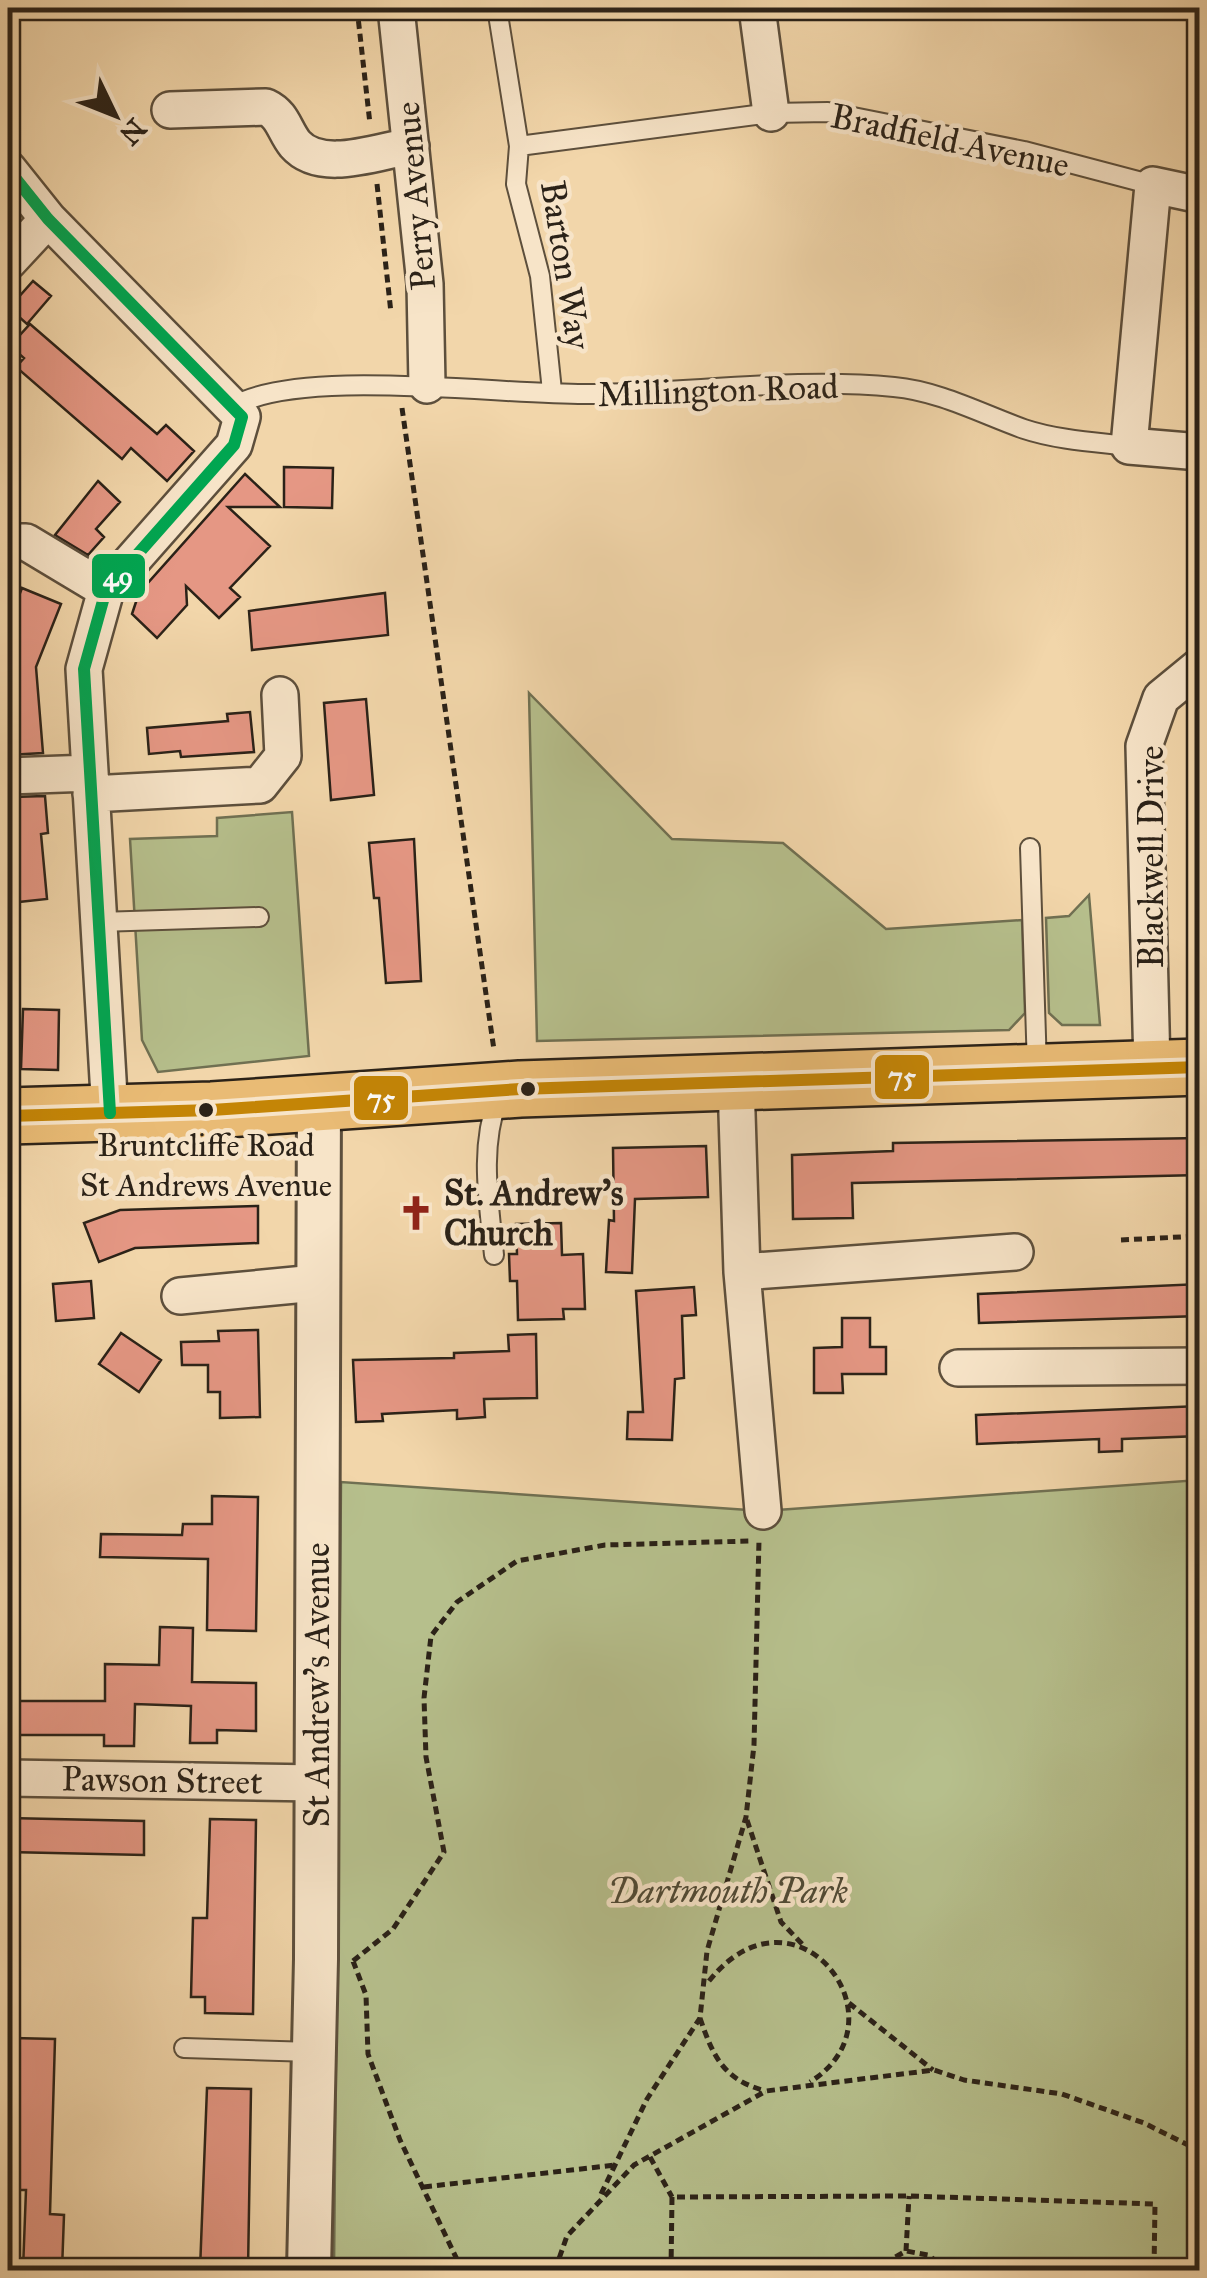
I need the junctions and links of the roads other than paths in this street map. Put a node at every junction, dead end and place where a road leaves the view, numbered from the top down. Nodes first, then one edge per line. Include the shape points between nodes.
1 (396, 8) edge
2 (497, 8) edge
3 (757, 8) edge
4 (170, 110) dead end
5 (771, 113) junction
6 (412, 146) junction
7 (519, 146) junction
8 (8, 169) edge
9 (1153, 185) junction
10 (1200, 195) edge
11 (48, 219) junction
12 (8, 262) edge
13 (413, 386) junction
14 (552, 392) junction
15 (232, 407) junction
16 (1128, 446) junction
17 (1200, 452) edge
18 (8, 542) edge
19 (106, 590) junction
20 (1200, 666) edge
21 (280, 695) dead end
22 (8, 776) edge
23 (91, 784) junction
24 (1030, 848) dead end
25 (259, 916) dead end
26 (99, 922) junction
27 (1176, 1067) edge
28 (1037, 1069) junction
29 (736, 1082) junction
30 (501, 1090) junction
31 (319, 1100) junction
32 (110, 1113) junction
33 (8, 1116) edge
34 (1015, 1252) dead end
35 (494, 1256) dead end
36 (742, 1272) junction
37 (316, 1283) junction
38 (180, 1296) dead end
39 (1200, 1366) edge
40 (958, 1368) dead end
41 (761, 1526) road end
42 (8, 1778) edge
43 (317, 1783) junction
44 (184, 2048) dead end
45 (313, 2052) junction
46 (309, 2270) edge

1 - 6 street, Perry Avenue
2 - 7 lane, Barton Way
3 - 5 street
4 - 6 street via 266,107 277,112 296,145 325,160
5 - 7 lane, Bradfield Avenue
5 - 9 lane, Bradfield Avenue via 828,112
6 - 13 street, Perry Avenue via 425,284
7 - 14 lane, Barton Way via 516,184 540,276
8 - 11 street
9 - 10 street, Bradfield Avenue
9 - 16 street
11 - 12 street
11 - 15 street
13 - 14 lane, Millington Road
13 - 15 lane, Millington Road via 297,389 251,396
14 - 16 lane, Millington Road via 896,387 1027,430
15 - 19 street via 242,417 234,446
16 - 17 street, Millington Road
18 - 19 street via 26,542
19 - 23 street via 84,669
20 - 27 street, Blackwell Drive via 1161,698 1144,746
21 - 23 street via 284,756 260,786
22 - 23 street
23 - 26 street
24 - 28 lane
25 - 26 lane
26 - 32 street
27 - 28 main road
28 - 29 main road
29 - 30 main road
29 - 36 street
30 - 31 main road
30 - 35 lane via 487,1142
31 - 32 main road
31 - 37 street, St Andrew's Avenue
32 - 33 main road
34 - 36 street
36 - 41 street
37 - 38 street
37 - 43 street, St Andrew's Avenue
39 - 40 street
42 - 43 street, Pawson Street
43 - 45 street, St Andrew's Avenue via 334,1960
44 - 45 lane
45 - 46 street, St Andrew's Avenue

